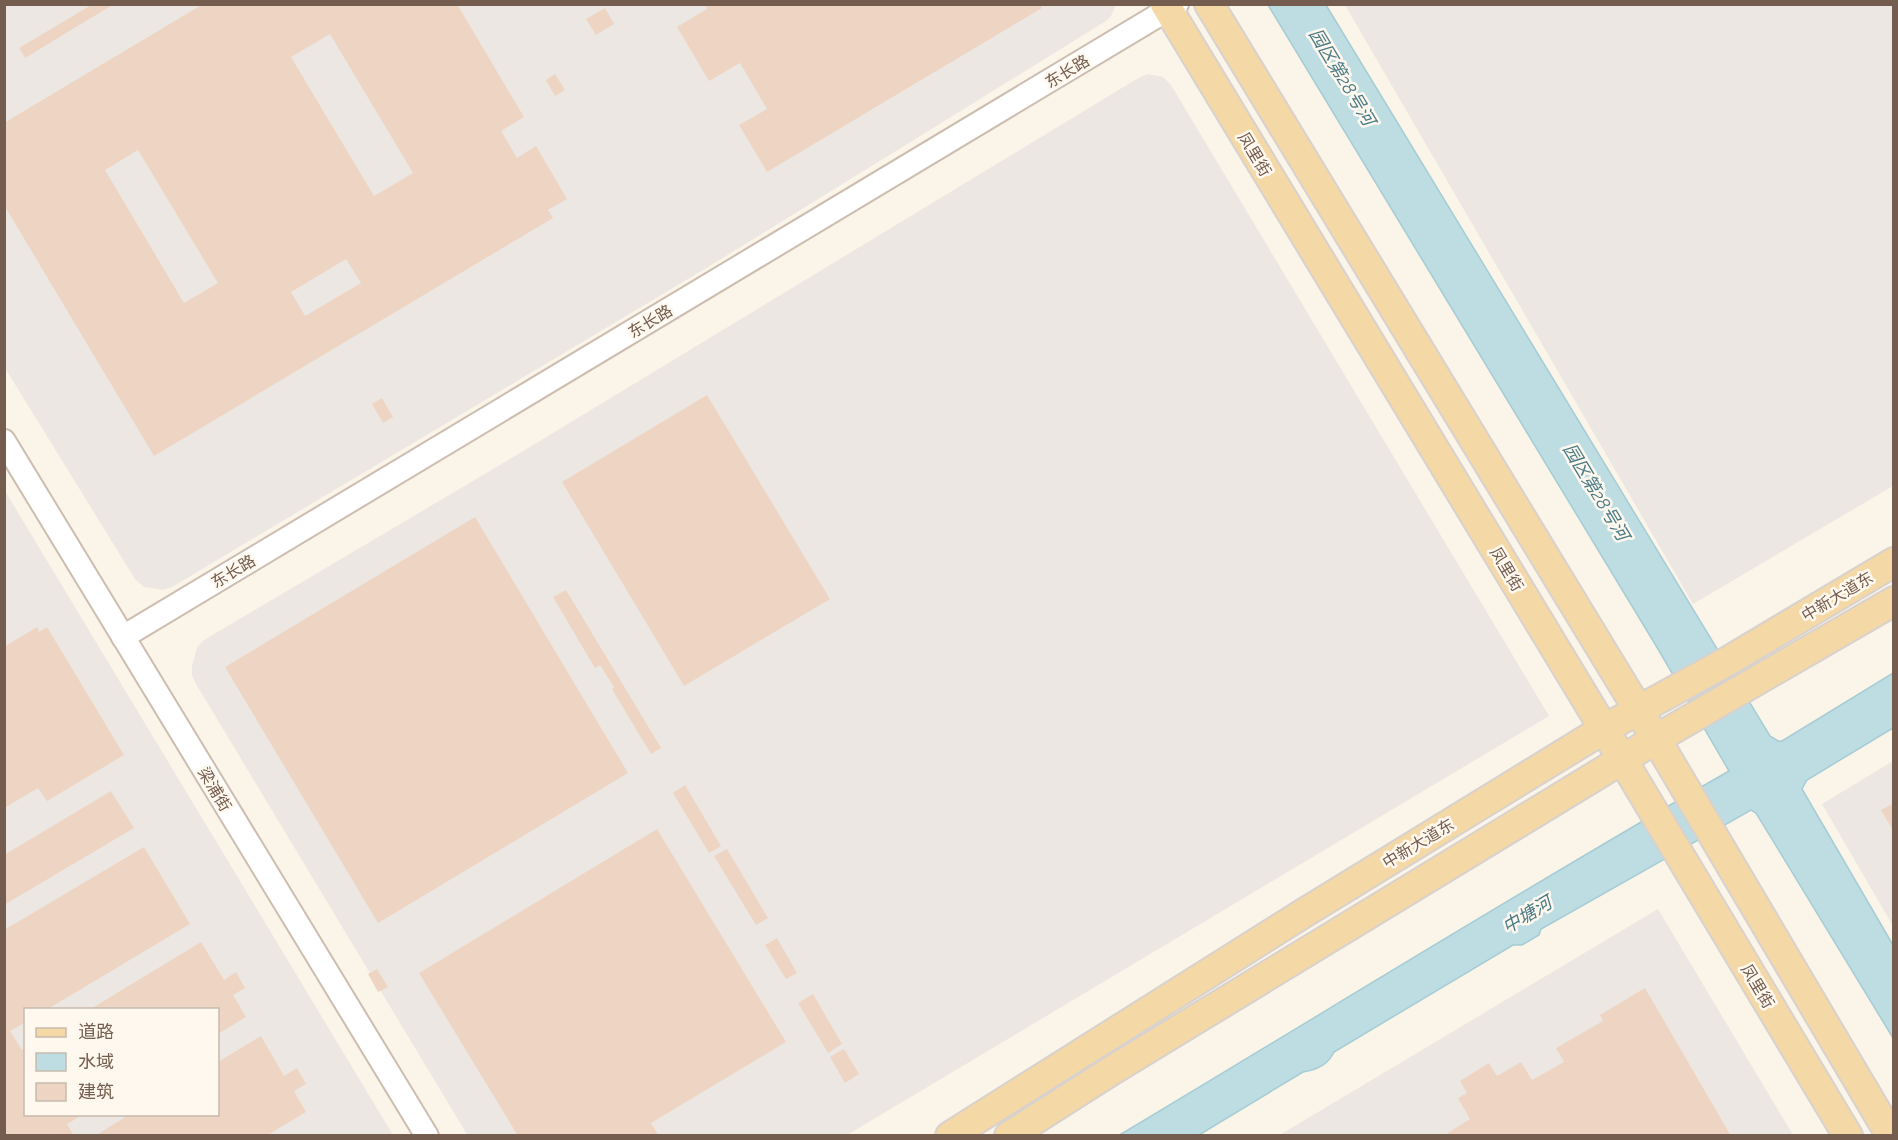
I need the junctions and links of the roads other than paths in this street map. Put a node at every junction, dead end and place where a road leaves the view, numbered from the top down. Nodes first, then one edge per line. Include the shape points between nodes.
1 (1209, 4) edge
2 (1170, 6) edge
3 (4, 441) edge
4 (1893, 562) edge
5 (1893, 601) edge
6 (123, 637) junction
7 (1638, 710) junction
8 (1604, 729) junction
9 (1656, 739) junction
10 (1622, 761) junction
11 (427, 1136) edge
12 (950, 1136) edge
13 (1009, 1136) edge
14 (1848, 1136) edge
15 (1891, 1136) edge

1 - 7 main road
2 - 6 street, 东长路
2 - 8 main road, 凤里街
3 - 6 street, 梁浦街
4 - 7 main road, 中新大道东
5 - 9 main road, 中新大道东
6 - 11 street, 梁浦街
7 - 8 main road, 中新大道东
7 - 9 main road
8 - 10 main road, 凤里街
8 - 12 main road, 中新大道东
9 - 10 main road, 中新大道东
9 - 15 main road
10 - 13 main road, 中新大道东
10 - 14 main road, 凤里街

